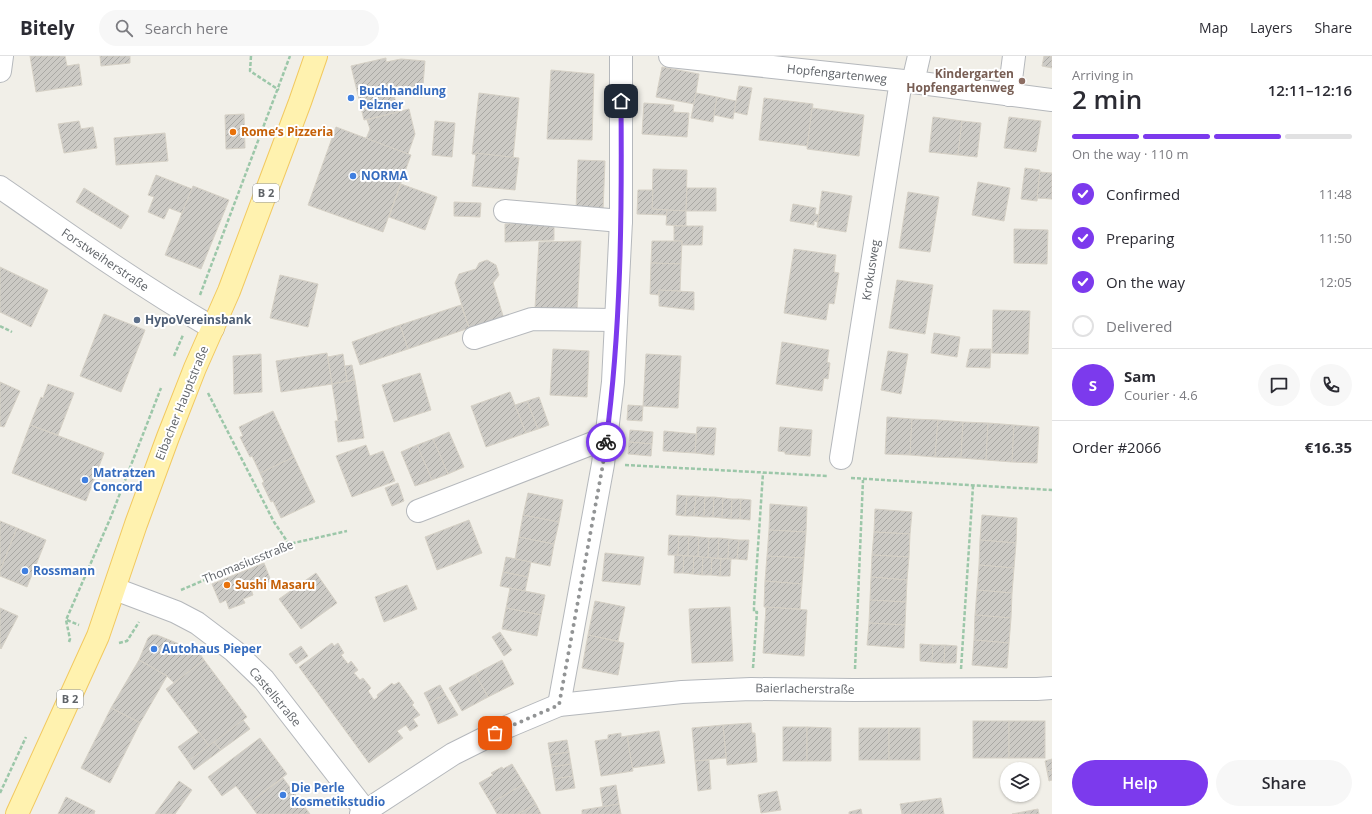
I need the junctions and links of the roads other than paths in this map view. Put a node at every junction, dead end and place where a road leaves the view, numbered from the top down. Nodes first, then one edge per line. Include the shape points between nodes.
1 (2, 56) edge
2 (316, 56) edge
3 (621, 56) edge
4 (670, 56) edge
5 (920, 56) edge
6 (1014, 56) edge
7 (0, 71) edge
8 (907, 82) junction
9 (1009, 95) junction
10 (1052, 100) edge
11 (0, 188) edge
12 (505, 211) dead end
13 (621, 221) junction
14 (616, 320) junction
15 (213, 328) junction
16 (474, 338) dead end
17 (606, 438) junction
18 (841, 458) dead end
19 (418, 511) dead end
20 (115, 589) junction
21 (1052, 688) edge
22 (559, 705) junction
23 (365, 813) edge
24 (17, 814) edge

1 - 7 street
2 - 15 main road, Eibacher Hauptstraße / B 2
3 - 13 street
4 - 8 street, Hopfengartenweg
5 - 8 street, Krokusweg
6 - 9 street
8 - 9 street, Hopfengartenweg
8 - 18 street, Krokusweg
9 - 10 street, Hopfengartenweg
11 - 15 street, Forstweiherstraße via 152,292
12 - 13 street
13 - 14 street
14 - 16 street via 532,319
14 - 17 street via 613,382
15 - 20 main road, Eibacher Hauptstraße / B 2 via 195,368 136,524
17 - 19 street
17 - 22 street
20 - 23 street, Castellstraße via 176,612 197,623 234,651 264,680
20 - 24 main road, Eibacher Hauptstraße / B 2 via 93,650
21 - 22 street, Baierlacherstraße via 751,689 682,692
22 - 23 street, Baierlacherstraße via 453,754

